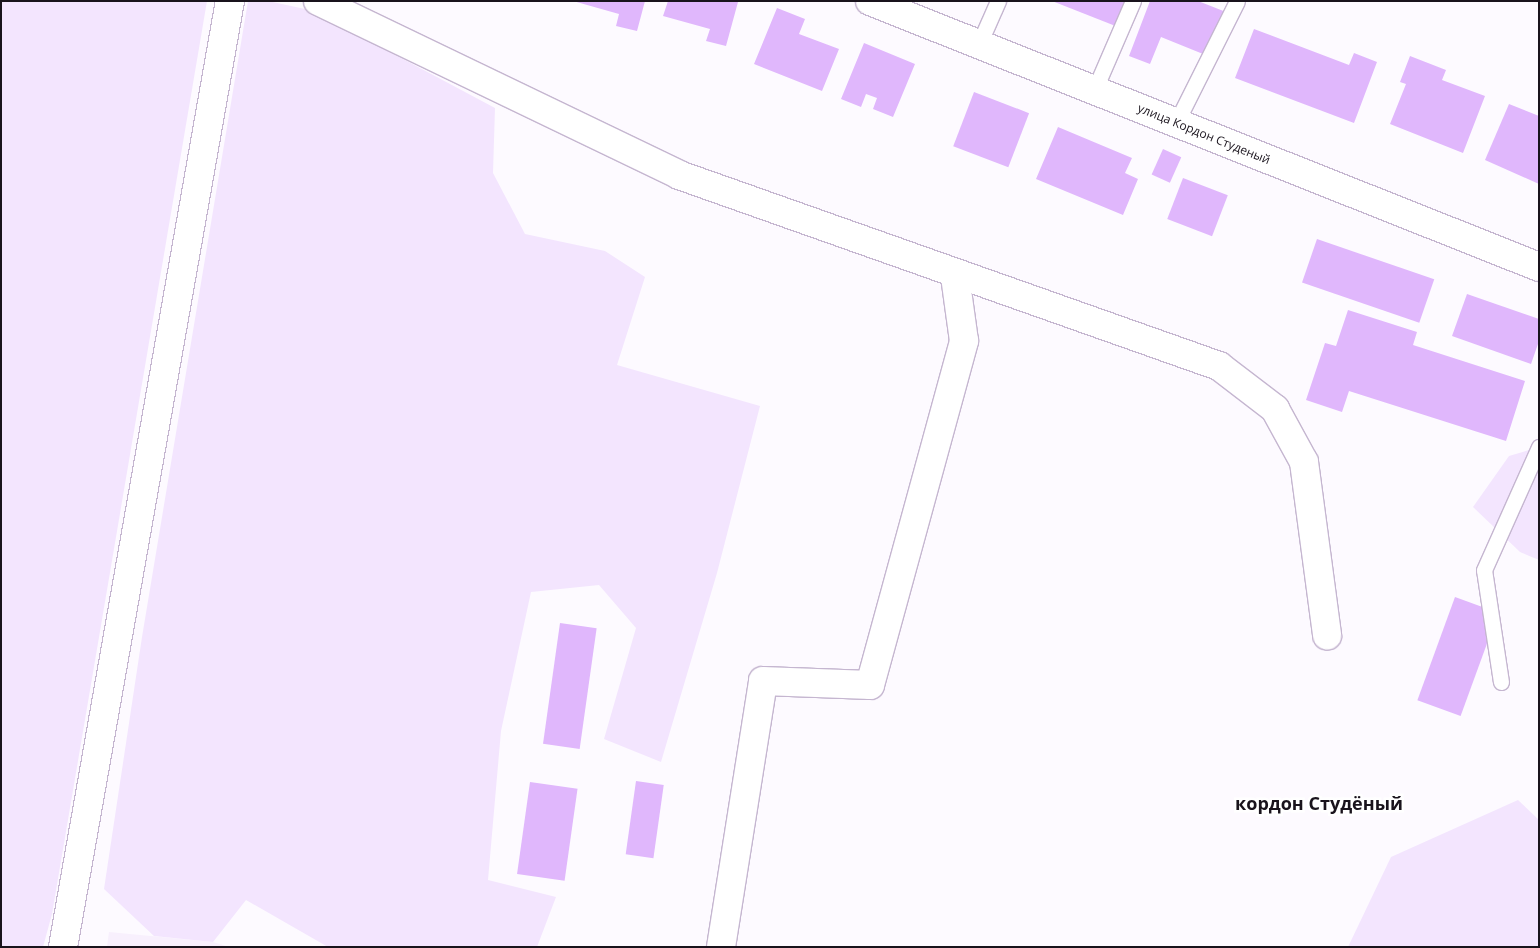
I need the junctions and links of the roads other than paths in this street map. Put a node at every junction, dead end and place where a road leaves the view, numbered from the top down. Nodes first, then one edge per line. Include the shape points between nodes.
1 (230, 1) edge
2 (318, 1) edge
3 (870, 1) edge
4 (998, 1) edge
5 (1133, 1) edge
6 (1237, 1) edge
7 (979, 44) junction
8 (1094, 91) junction
9 (1176, 123) junction
10 (1539, 267) edge
11 (955, 276) junction
12 (1539, 447) edge
13 (1327, 635) dead end
14 (1501, 682) dead end
15 (63, 947) edge
16 (721, 947) edge

1 - 15 street
2 - 11 street via 679,176
3 - 7 street, улица Кордон Студеный
4 - 7 lane
5 - 8 lane
6 - 9 lane
7 - 8 street, улица Кордон Студеный
8 - 9 street, улица Кордон Студеный
9 - 10 street, улица Кордон Студеный
11 - 13 street via 1219,366 1275,409 1304,462
11 - 16 street via 964,342 870,685 763,681
12 - 14 lane via 1484,570

